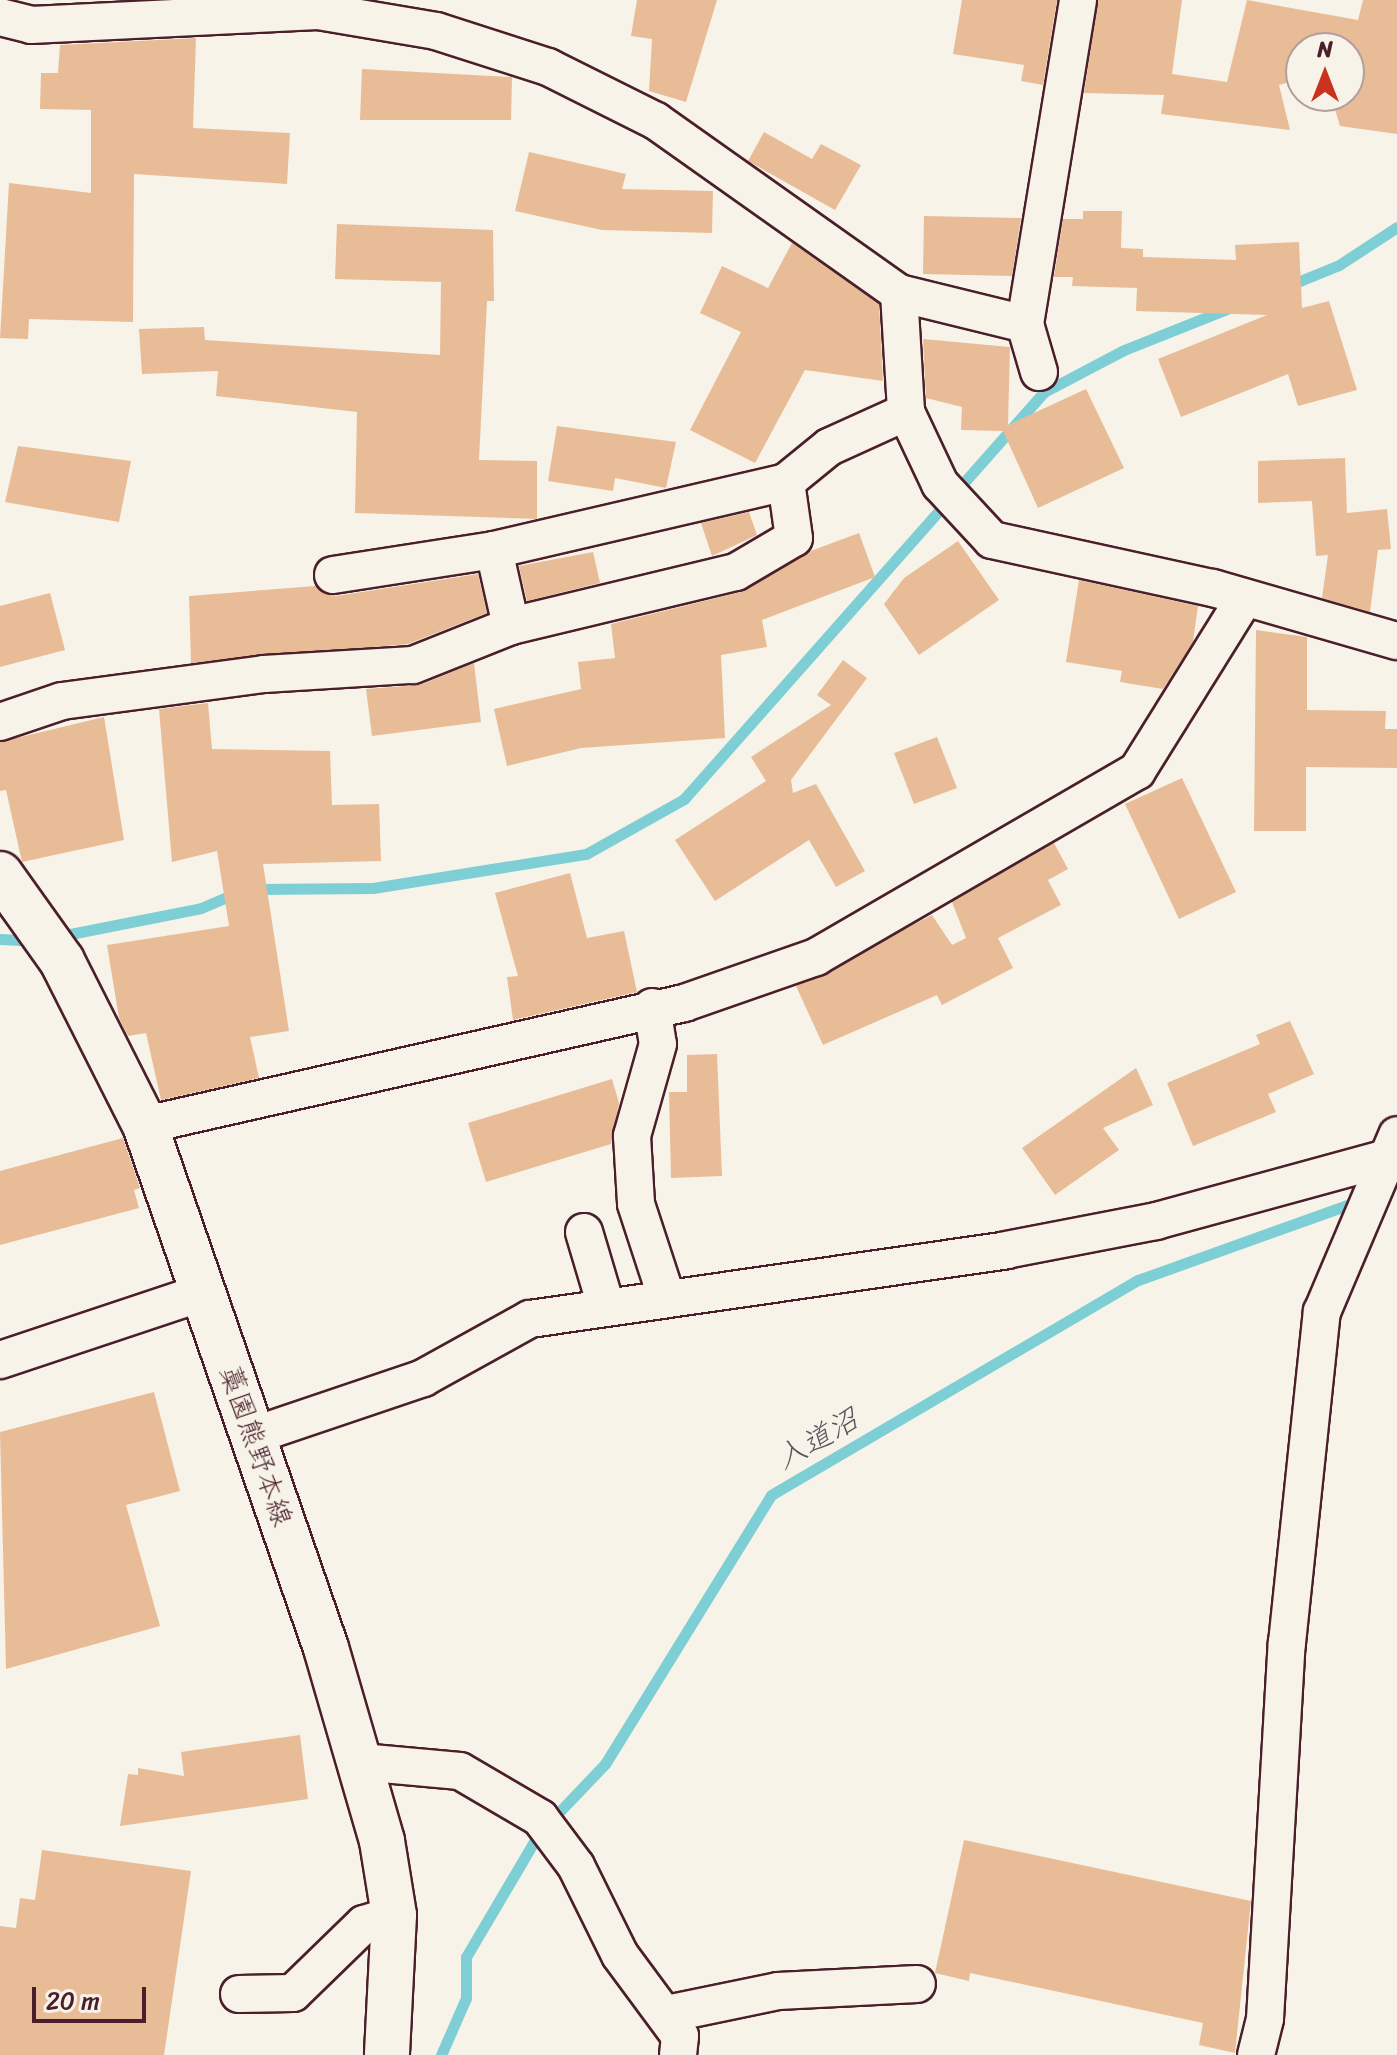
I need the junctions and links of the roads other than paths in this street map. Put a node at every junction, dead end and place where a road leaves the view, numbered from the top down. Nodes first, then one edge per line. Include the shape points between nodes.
1 (1078, 0) edge
2 (318, 6) edge
3 (0, 17) edge
4 (899, 293) junction
5 (1025, 324) junction
6 (1039, 372) dead end
7 (906, 412) junction
8 (786, 482) junction
9 (494, 550) junction
10 (333, 575) dead end
11 (1244, 599) junction
12 (511, 626) junction
13 (1397, 641) edge
14 (0, 722) edge
15 (0, 874) edge
16 (652, 1007) junction
17 (145, 1125) junction
18 (1385, 1156) edge
19 (584, 1232) dead end
20 (204, 1292) junction
21 (666, 1296) junction
22 (606, 1306) junction
23 (0, 1360) edge
24 (252, 1436) junction
25 (361, 1762) junction
26 (394, 1915) junction
27 (917, 1984) dead end
28 (239, 1994) dead end
29 (667, 2014) junction
30 (387, 2055) edge
31 (678, 2055) edge
32 (1256, 2055) edge

1 - 5 street
2 - 3 street via 31,25
2 - 4 street via 436,31 548,67 656,121
4 - 5 street
4 - 7 street
5 - 6 street
7 - 8 street via 829,447
7 - 11 street via 940,484 992,540
8 - 9 street
8 - 12 street via 794,538 736,572
9 - 10 street
9 - 12 street
11 - 13 street
11 - 16 street via 1137,771 816,957
12 - 14 street via 413,665 78,699
15 - 17 main road, 藁園熊野本線 via 62,961
16 - 17 street
16 - 21 street via 658,1044 632,1136 636,1204
17 - 20 main road, 藁園熊野本線
18 - 21 street via 1156,1221 1021,1247
18 - 32 street via 1322,1312 1287,1643 1265,2019
19 - 22 street
20 - 23 street
20 - 24 main road, 藁園熊野本線
21 - 22 street
22 - 24 street via 530,1319 423,1378
24 - 25 main road, 藁園熊野本線
25 - 26 main road, 藁園熊野本線
25 - 29 street via 460,1771 548,1827 620,1955
26 - 28 street via 364,1924 293,1993
26 - 30 main road, 藁園熊野本線
27 - 29 street via 778,1991
29 - 31 street via 680,2036

